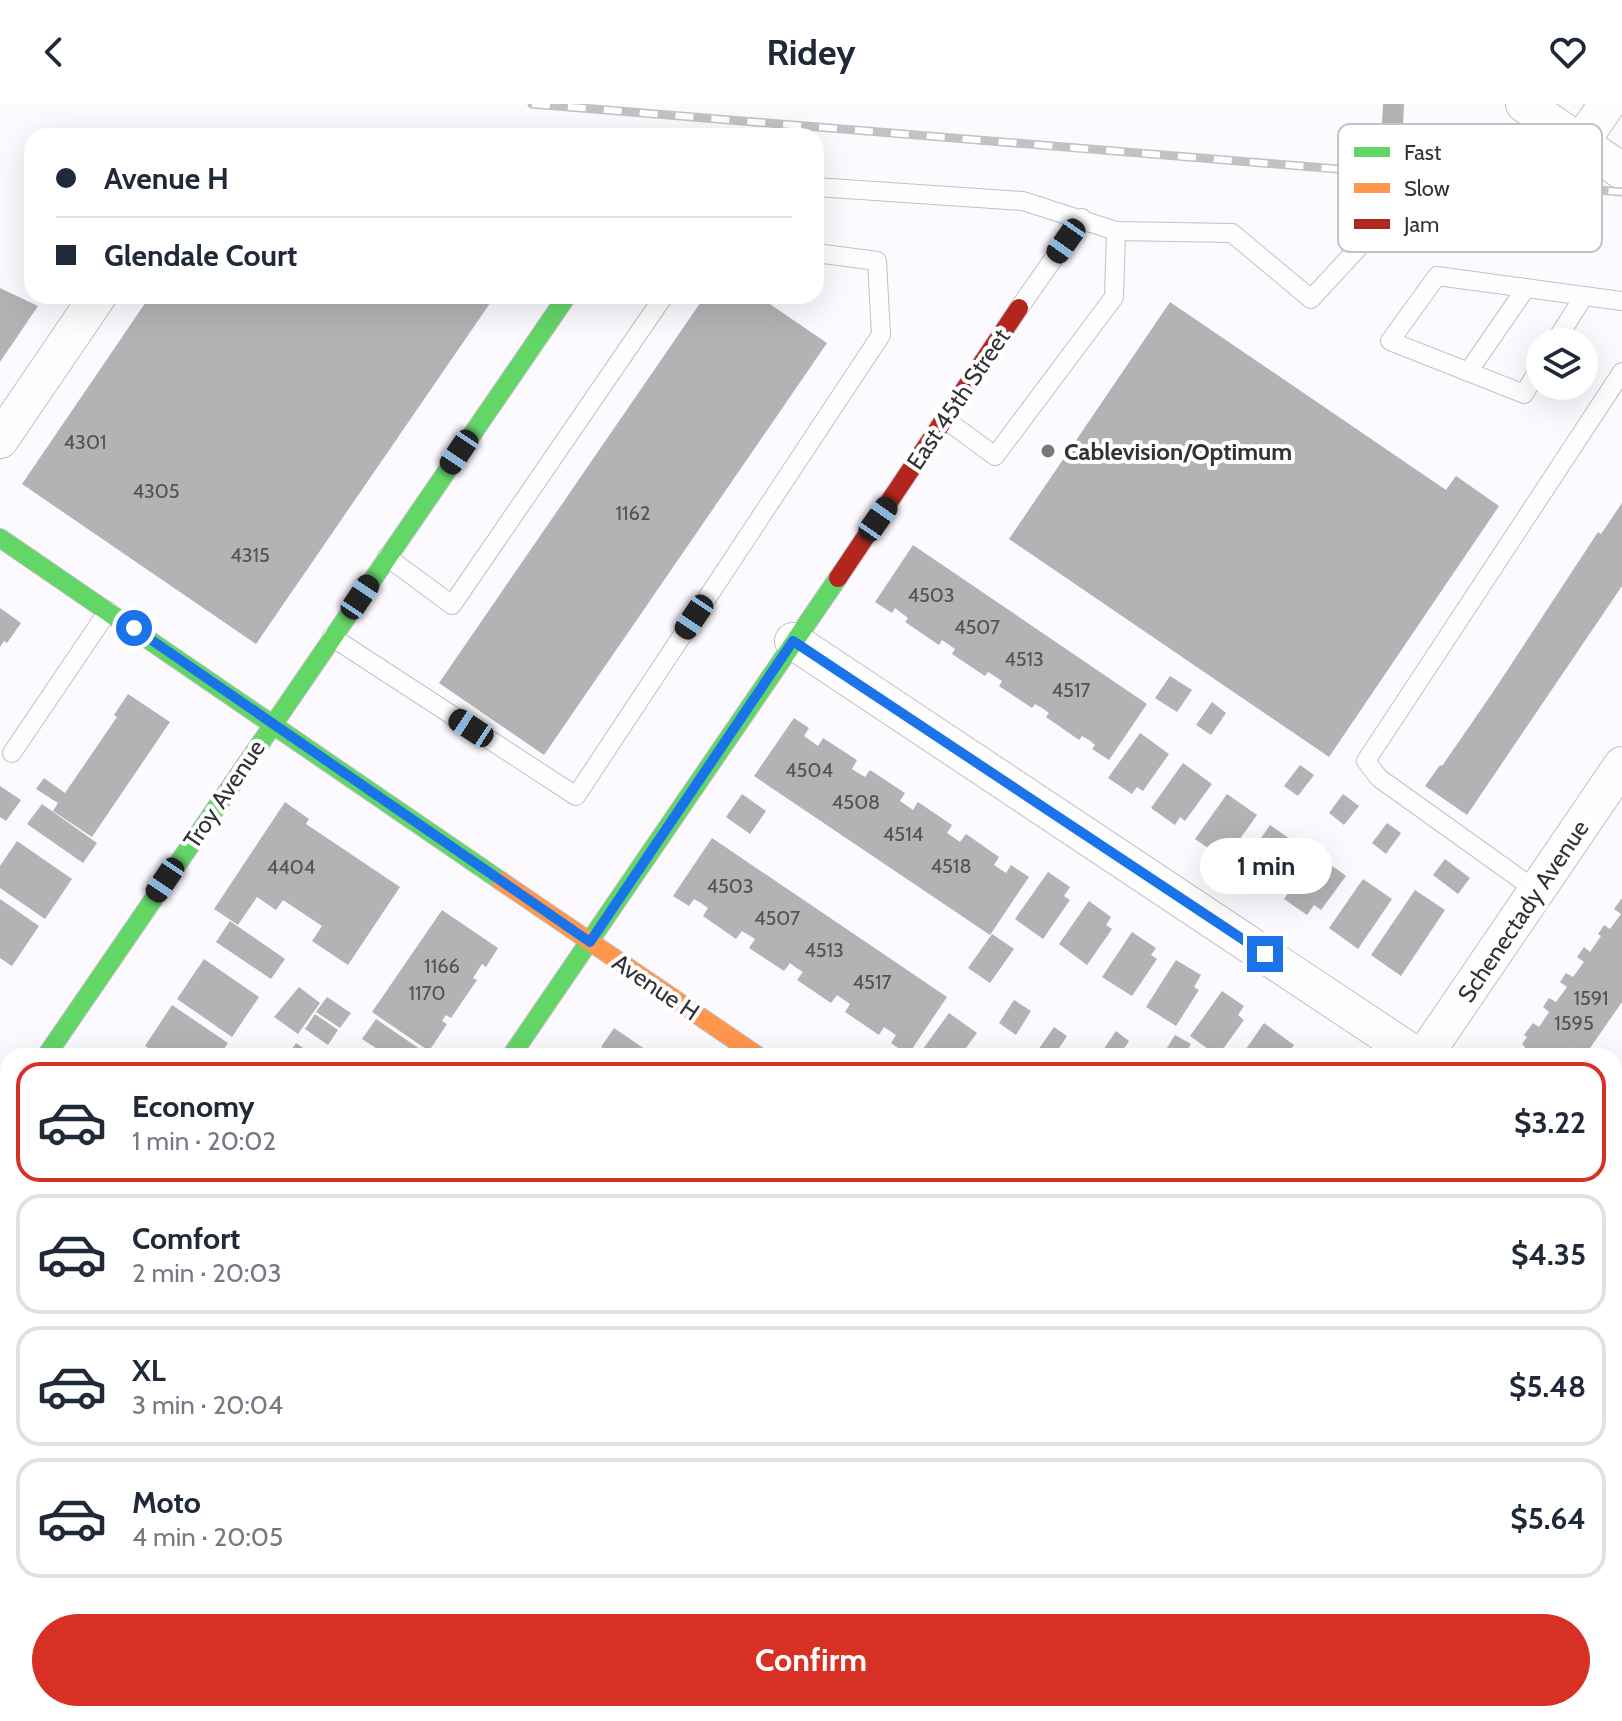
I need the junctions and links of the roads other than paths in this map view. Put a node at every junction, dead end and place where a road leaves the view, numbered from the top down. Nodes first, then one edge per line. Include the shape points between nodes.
1 (1524, 104) edge
2 (1607, 104) edge
3 (1554, 124) edge
4 (1593, 124) edge
5 (1602, 157) edge
6 (1622, 171) edge
7 (824, 188) edge
8 (1082, 218) junction
9 (1116, 231) junction
10 (1354, 252) edge
11 (824, 254) edge
12 (1526, 288) junction
13 (1584, 296) junction
14 (1622, 301) edge
15 (93, 304) edge
16 (561, 304) edge
17 (659, 304) edge
18 (1019, 308) joint
19 (1564, 328) edge
20 (1468, 372) junction
21 (1622, 372) edge
22 (1526, 391) edge
23 (946, 420) junction
24 (0, 440) edge
25 (0, 538) edge
26 (387, 557) junction
27 (108, 611) junction
28 (332, 637) junction
29 (793, 641) junction
30 (273, 723) junction
31 (12, 753) dead end
32 (1622, 765) edge
33 (1537, 891) junction
34 (590, 942) junction
35 (51, 1048) edge
36 (517, 1048) edge
37 (746, 1048) edge
38 (1405, 1048) edge
39 (1429, 1048) edge

1 - 3 street
2 - 4 street
5 - 6 street
7 - 8 lane via 1023,201
8 - 9 lane
8 - 18 lane, East 45th Street
9 - 10 lane via 1232,233 1311,299
9 - 23 lane via 1114,297 995,456
11 - 28 lane via 877,261 881,335 576,796
12 - 13 lane
12 - 20 lane
12 - 20 lane via 1437,276 1390,341
13 - 14 lane
13 - 19 lane
15 - 24 street
16 - 26 street, Troy Avenue
17 - 26 lane via 452,605
18 - 23 street, East 45th Street
20 - 22 lane
21 - 33 lane via 1366,761 1379,778
23 - 29 street, East 45th Street
25 - 27 street, Avenue H
26 - 28 street, Troy Avenue
27 - 30 street, Avenue H
27 - 31 lane
28 - 30 street, Troy Avenue
29 - 34 street, East 45th Street
29 - 38 street
30 - 34 street, Avenue H
30 - 35 street, Troy Avenue
32 - 33 street, Schenectady Avenue
33 - 39 street, Schenectady Avenue
34 - 36 street, East 45th Street
34 - 37 street, Avenue H

